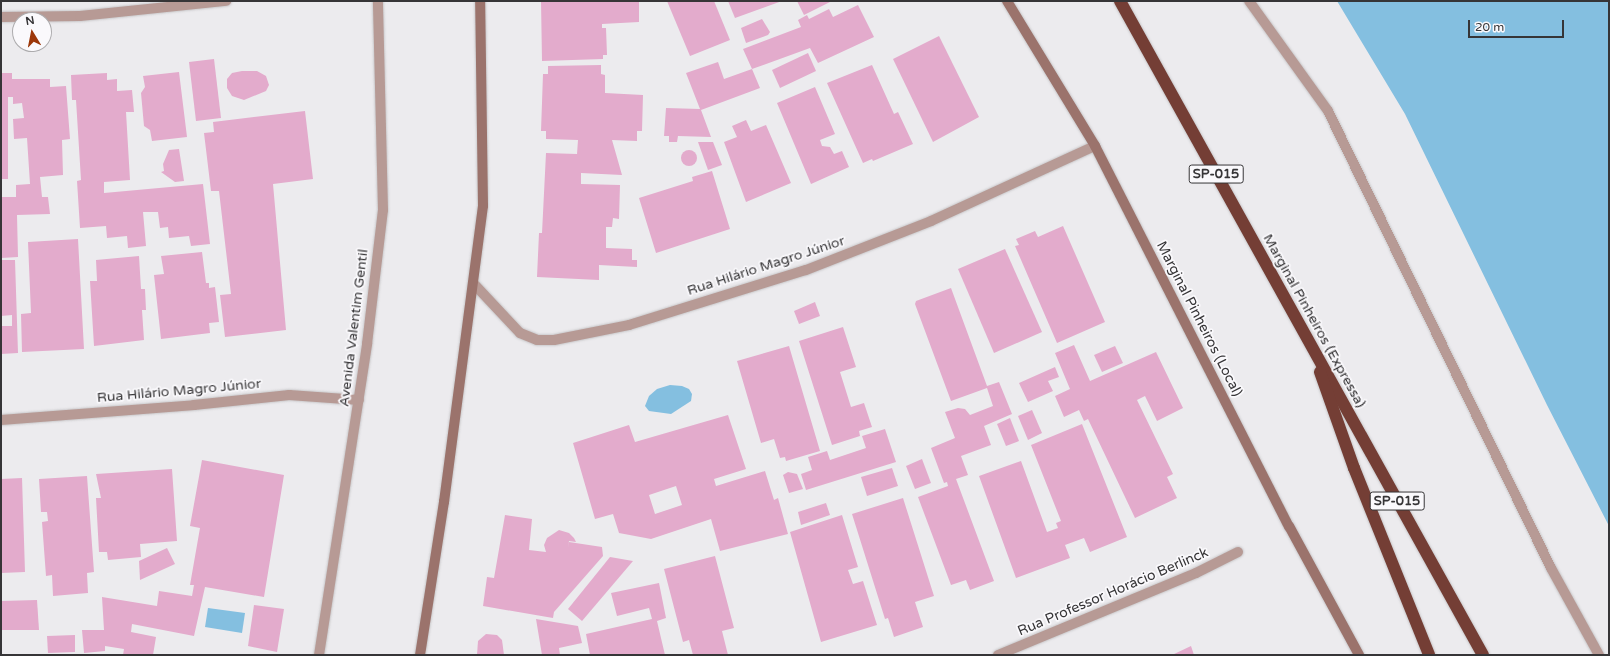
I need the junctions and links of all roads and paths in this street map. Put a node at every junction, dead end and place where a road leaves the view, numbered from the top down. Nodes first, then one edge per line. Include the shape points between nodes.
1 (226, 1) edge
2 (378, 1) edge
3 (480, 1) edge
4 (1007, 1) edge
5 (1120, 1) edge
6 (1248, 1) edge
7 (1, 17) edge
8 (1095, 146) junction
9 (474, 284) junction
10 (1312, 346) junction
11 (359, 400) junction
12 (1, 420) edge
13 (1238, 552) dead end
14 (319, 655) edge
15 (420, 655) edge
16 (998, 655) edge
17 (1359, 655) edge
18 (1429, 655) edge
19 (1483, 655) edge
20 (1599, 655) edge

1 - 7 street via 80,16
2 - 11 street, Avenida Valentim Gentil via 383,210
3 - 9 main road via 483,206
4 - 8 main road, Marginal Pinheiros (Local)
5 - 10 highway, Marginal Pinheiros (Expressa) / SP-015
6 - 20 street via 1328,111 1551,568
8 - 9 street, Rua Hilário Magro Júnior via 930,221 813,268 629,325 554,340 537,340 520,333
8 - 17 main road, Marginal Pinheiros (Local) via 1289,526
9 - 15 main road
10 - 18 highway via 1354,468
10 - 19 highway, Marginal Pinheiros (Expressa) / SP-015
11 - 12 street, Rua Hilário Magro Júnior via 289,395
11 - 14 street, Avenida Valentim Gentil
13 - 16 street, Rua Professor Horácio Berlinck via 1196,573

